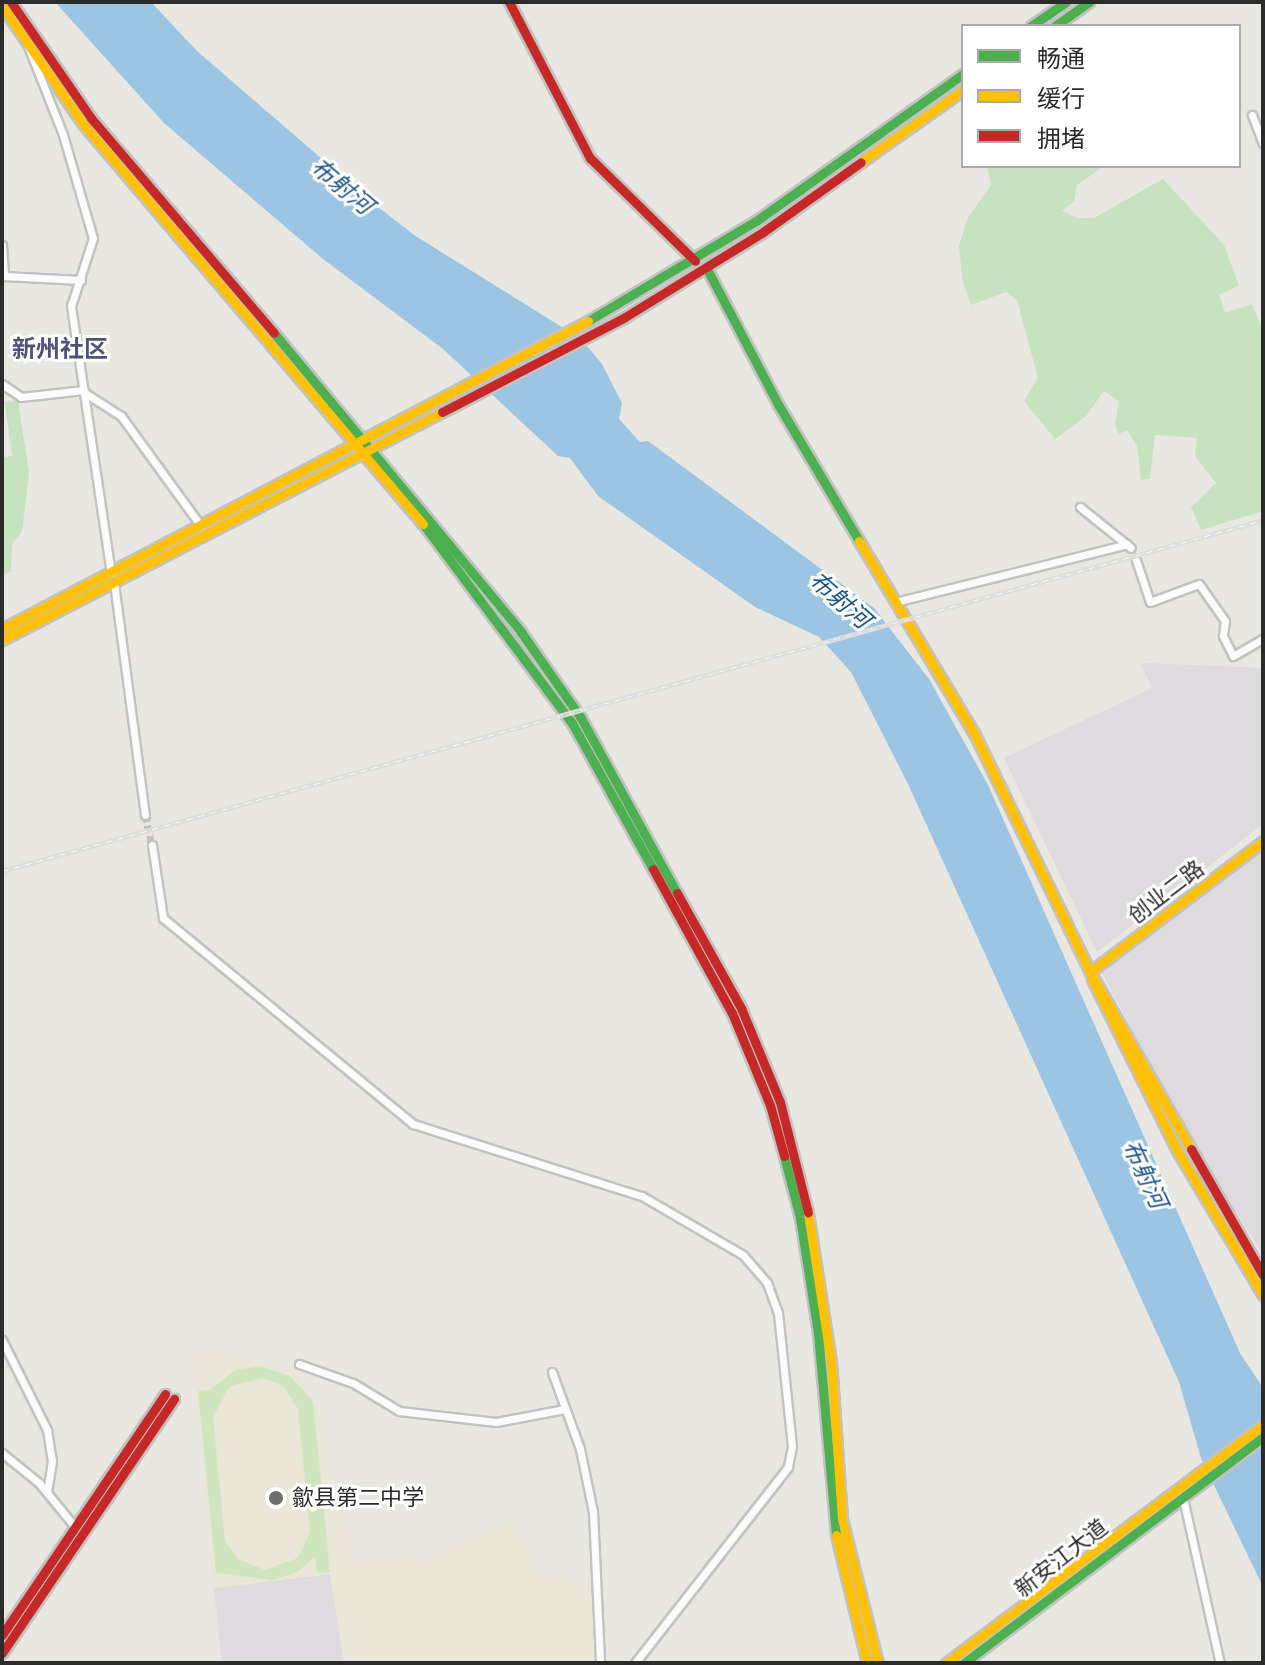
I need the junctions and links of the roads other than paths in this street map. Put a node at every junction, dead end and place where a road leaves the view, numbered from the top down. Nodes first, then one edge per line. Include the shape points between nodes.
1 (11, 2) edge
2 (509, 2) edge
3 (1066, 2) edge
4 (1089, 2) edge
5 (2, 6) edge
6 (1034, 24) edge
7 (1058, 24) edge
8 (27, 43) junction
9 (961, 75) edge
10 (961, 91) edge
11 (1252, 115) dead end
12 (1263, 143) edge
13 (2, 245) edge
14 (695, 261) junction
15 (707, 269) junction
16 (3, 277) edge
17 (81, 280) junction
18 (2, 384) edge
19 (84, 392) junction
20 (460, 396) junction
21 (364, 447) junction
22 (1080, 507) dead end
23 (201, 526) junction
24 (1136, 560) dead end
25 (112, 578) junction
26 (895, 602) junction
27 (2, 629) edge
28 (1263, 639) edge
29 (2, 640) edge
30 (145, 815) tunnel mouth
31 (1263, 841) edge
32 (152, 845) tunnel mouth
33 (1090, 972) junction
34 (1263, 1275) edge
35 (1263, 1295) edge
36 (2, 1340) edge
37 (299, 1364) dead end
38 (552, 1372) dead end
39 (565, 1409) junction
40 (1263, 1425) edge
41 (1263, 1437) edge
42 (2, 1453) edge
43 (1198, 1480) junction
44 (47, 1492) junction
45 (1183, 1498) junction
46 (75, 1527) junction
47 (2, 1635) edge
48 (2, 1653) edge
49 (600, 1663) edge
50 (635, 1663) edge
51 (867, 1663) edge
52 (878, 1663) edge
53 (946, 1663) edge
54 (964, 1663) edge
55 (1220, 1663) edge

1 - 21 main road via 91,118
2 - 14 main road via 590,158
3 - 6 main road
4 - 7 main road
5 - 8 main road
8 - 17 street via 87,209 93,244
8 - 21 main road via 83,124
9 - 14 main road
10 - 15 main road
11 - 12 street
13 - 16 street
14 - 20 main road
15 - 20 main road via 602,329
15 - 26 main road via 779,406
16 - 17 street
17 - 19 street via 71,306
18 - 19 street via 21,397
19 - 23 street via 121,416
19 - 25 street
20 - 21 main road
21 - 23 main road
21 - 25 main road
21 - 51 main road via 572,723 752,1056 800,1218 821,1362 833,1521
21 - 52 main road via 489,590 581,718 761,1052 809,1216 831,1361 842,1519
22 - 26 street via 1129,546
23 - 25 main road
24 - 28 street via 1150,602 1199,584 1225,621 1223,636 1233,656
25 - 27 main road
25 - 29 main road
25 - 30 street
26 - 33 main road via 991,765
31 - 33 main road, 创业二路
32 - 50 street via 163,918 413,1124 642,1196 743,1255 767,1283 778,1313 792,1446 788,1467
33 - 34 main road
33 - 35 main road via 1095,994 1178,1152
36 - 44 street via 47,1430 52,1461
37 - 39 street via 353,1383 399,1411 496,1422
38 - 39 street
39 - 49 street via 580,1449 595,1523
40 - 43 main road
41 - 43 main road
42 - 44 street
43 - 45 main road, 新安江大道
43 - 53 main road, 新安江大道
44 - 46 street
45 - 54 main road, 新安江大道
45 - 55 street
46 - 47 main road
46 - 48 main road via 170,1396

